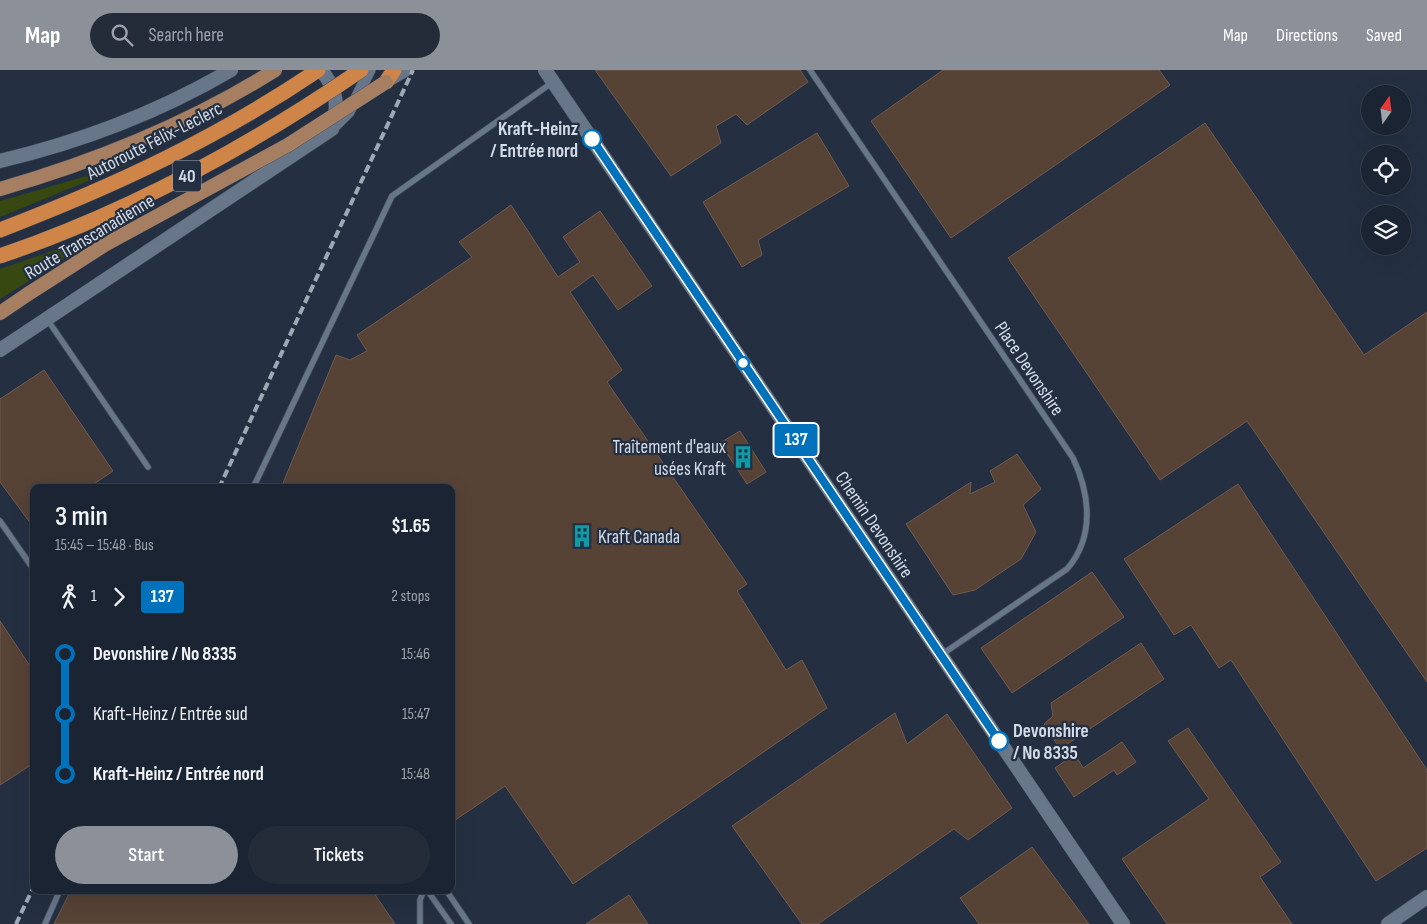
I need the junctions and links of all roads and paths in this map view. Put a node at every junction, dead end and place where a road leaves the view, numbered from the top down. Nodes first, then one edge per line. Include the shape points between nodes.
1 (231, 70) edge
2 (275, 70) edge
3 (319, 70) edge
4 (361, 70) edge
5 (370, 70) edge
6 (405, 70) edge
7 (810, 70) edge
8 (390, 76) edge
9 (549, 76) edge
10 (332, 129) junction
11 (0, 161) edge
12 (0, 189) edge
13 (0, 230) edge
14 (0, 256) edge
15 (0, 314) edge
16 (47, 319) junction
17 (0, 350) edge
18 (148, 467) dead end
19 (255, 484) edge
20 (0, 520) edge
21 (30, 564) edge
22 (941, 655) junction
23 (58, 894) edge
24 (423, 894) edge
25 (428, 894) edge
26 (449, 894) edge
27 (1427, 897) edge
28 (45, 924) edge
29 (420, 924) edge
30 (450, 924) edge
31 (469, 924) edge
32 (1123, 924) edge
33 (1388, 924) edge

1 - 11 street via 114,125
2 - 12 main road via 211,107 134,144
3 - 10 street via 332,88 337,109
3 - 13 highway, Autoroute Félix-Leclerc / 40 via 238,120 149,168 57,209
4 - 14 highway, 40, bridge via 277,125 178,180 84,224
5 - 10 street via 349,112
6 - 8 street, Route Transcanadienne
7 - 22 lane, Place Devonshire via 1073,458 1085,493 1088,509 1078,557 1067,569
8 - 15 main road, Route Transcanadienne, bridge via 288,145 106,244
9 - 19 lane via 392,196
9 - 22 street, Chemin Devonshire
10 - 16 street
16 - 17 street
16 - 18 lane
20 - 21 lane
22 - 32 street, Chemin Devonshire
23 - 28 lane
24 - 29 lane
25 - 30 lane
26 - 31 lane
27 - 33 street

